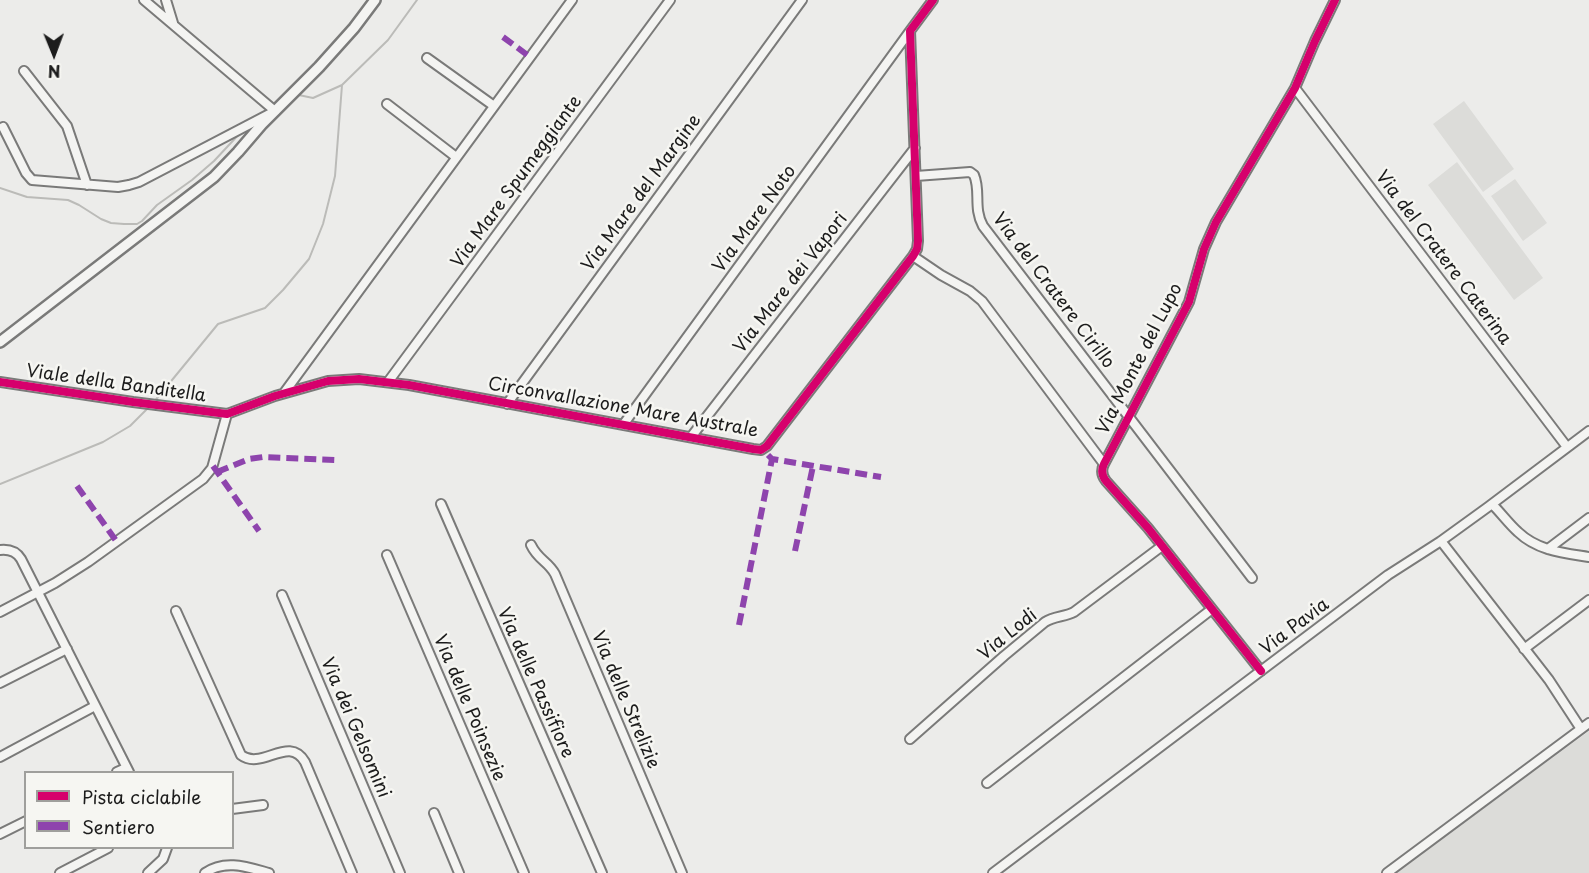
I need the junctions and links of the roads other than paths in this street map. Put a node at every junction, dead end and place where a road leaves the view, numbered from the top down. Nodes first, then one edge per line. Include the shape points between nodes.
1 (144, 0) edge
2 (166, 0) edge
3 (375, 0) edge
4 (670, 0) edge
5 (802, 0) edge
6 (933, 0) edge
7 (1335, 0) edge
8 (568, 2) edge
9 (173, 25) junction
10 (910, 31) junction
11 (427, 58) dead end
12 (24, 71) dead end
13 (1295, 88) junction
14 (387, 104) dead end
15 (494, 106) junction
16 (276, 111) junction
17 (3, 127) dead end
18 (915, 148) junction
19 (456, 157) junction
20 (916, 176) junction
21 (87, 185) junction
22 (913, 256) junction
23 (0, 342) edge
24 (0, 382) edge
25 (388, 382) junction
26 (284, 393) junction
27 (507, 404) junction
28 (227, 414) junction
29 (1128, 418) junction
30 (623, 425) junction
31 (1589, 431) edge
32 (691, 437) junction
33 (1567, 447) junction
34 (1104, 464) junction
35 (441, 504) dead end
36 (1492, 504) junction
37 (1589, 518) edge
38 (1441, 541) junction
39 (531, 545) dead end
40 (1162, 546) junction
41 (1548, 549) junction
42 (0, 550) edge
43 (387, 555) dead end
44 (1589, 557) edge
45 (1252, 578) dead end
46 (38, 592) junction
47 (282, 595) dead end
48 (1589, 600) edge
49 (1212, 609) junction
50 (176, 611) dead end
51 (0, 612) edge
52 (67, 649) junction
53 (1524, 649) junction
54 (1261, 671) junction
55 (0, 683) edge
56 (95, 706) junction
57 (1589, 723) edge
58 (1581, 729) junction
59 (910, 740) dead end
60 (0, 757) edge
61 (127, 770) edge
62 (987, 783) dead end
63 (263, 804) dead end
64 (234, 809) edge
65 (434, 813) dead end
66 (24, 821) edge
67 (0, 834) edge
68 (106, 849) edge
69 (167, 849) edge
70 (218, 870) edge
71 (60, 873) edge
72 (148, 873) edge
73 (205, 873) edge
74 (269, 873) edge
75 (352, 873) edge
76 (400, 873) edge
77 (459, 873) edge
78 (524, 873) edge
79 (602, 873) edge
80 (682, 873) edge
81 (993, 873) edge
82 (1387, 873) edge

1 - 9 street
2 - 9 street
3 - 16 main road via 347,36
4 - 25 street, Via Mare Spumeggiante
5 - 27 street, Via Mare del Margine
6 - 10 street
7 - 13 street, Via Monte del Lupo
8 - 15 street
9 - 16 street
10 - 18 street, Circonvallazione Mare Australe
10 - 30 street, Via Mare Noto
11 - 15 street
12 - 21 street via 67,126
13 - 29 street, Via Monte del Lupo via 1216,222 1189,302
13 - 33 street, Via del Cratere Caterina
14 - 19 street
15 - 19 street
16 - 21 street via 136,183 118,187
16 - 23 main road via 206,184
17 - 21 street via 30,178
18 - 20 street, Circonvallazione Mare Australe
18 - 32 street, Via Mare dei Vapori
19 - 26 street
20 - 22 street, Circonvallazione Mare Australe via 918,240
20 - 29 street, Via del Cratere Cirillo via 970,172 974,175 982,224
22 - 32 street, Circonvallazione Mare Australe via 766,447 755,450
22 - 34 street via 982,301
24 - 28 street, Viale della Banditella
25 - 26 street, Circonvallazione Mare Australe via 333,380
25 - 27 street, Circonvallazione Mare Australe
26 - 28 street, Circonvallazione Mare Australe
27 - 30 street, Circonvallazione Mare Australe
28 - 46 street via 213,466 206,477 88,562
29 - 34 street, Via Monte del Lupo
29 - 45 street, Via del Cratere Cirillo
30 - 32 street, Circonvallazione Mare Australe
31 - 33 street, Via Pavia
33 - 36 street, Via Pavia
34 - 40 street, Via Monte del Lupo via 1104,479
35 - 79 street, Via delle Passifiore
36 - 38 street, Via Pavia
36 - 41 street via 1523,537
37 - 41 street
38 - 53 street
38 - 54 street, Via Pavia via 1388,575
39 - 80 street, Via delle Strelizie via 555,574
40 - 49 street, Via Monte del Lupo
40 - 59 street, Via Lodi via 1076,611 1045,622
41 - 44 street
42 - 46 street via 20,556
43 - 78 street, Via delle Poinsezie
46 - 51 street
46 - 52 street
47 - 76 street, Via dei Gelsomini
48 - 53 street
49 - 54 street, Via Monte del Lupo
49 - 62 street
50 - 75 street via 241,755 259,759 285,751 301,756
52 - 55 street
52 - 56 street
53 - 58 street
54 - 81 street, Via Pavia
56 - 60 street
56 - 61 street
57 - 58 street
58 - 82 street
63 - 64 street
65 - 77 street
66 - 67 street
68 - 71 street
69 - 72 street via 163,859
70 - 73 street
70 - 74 street via 224,865 238,865

